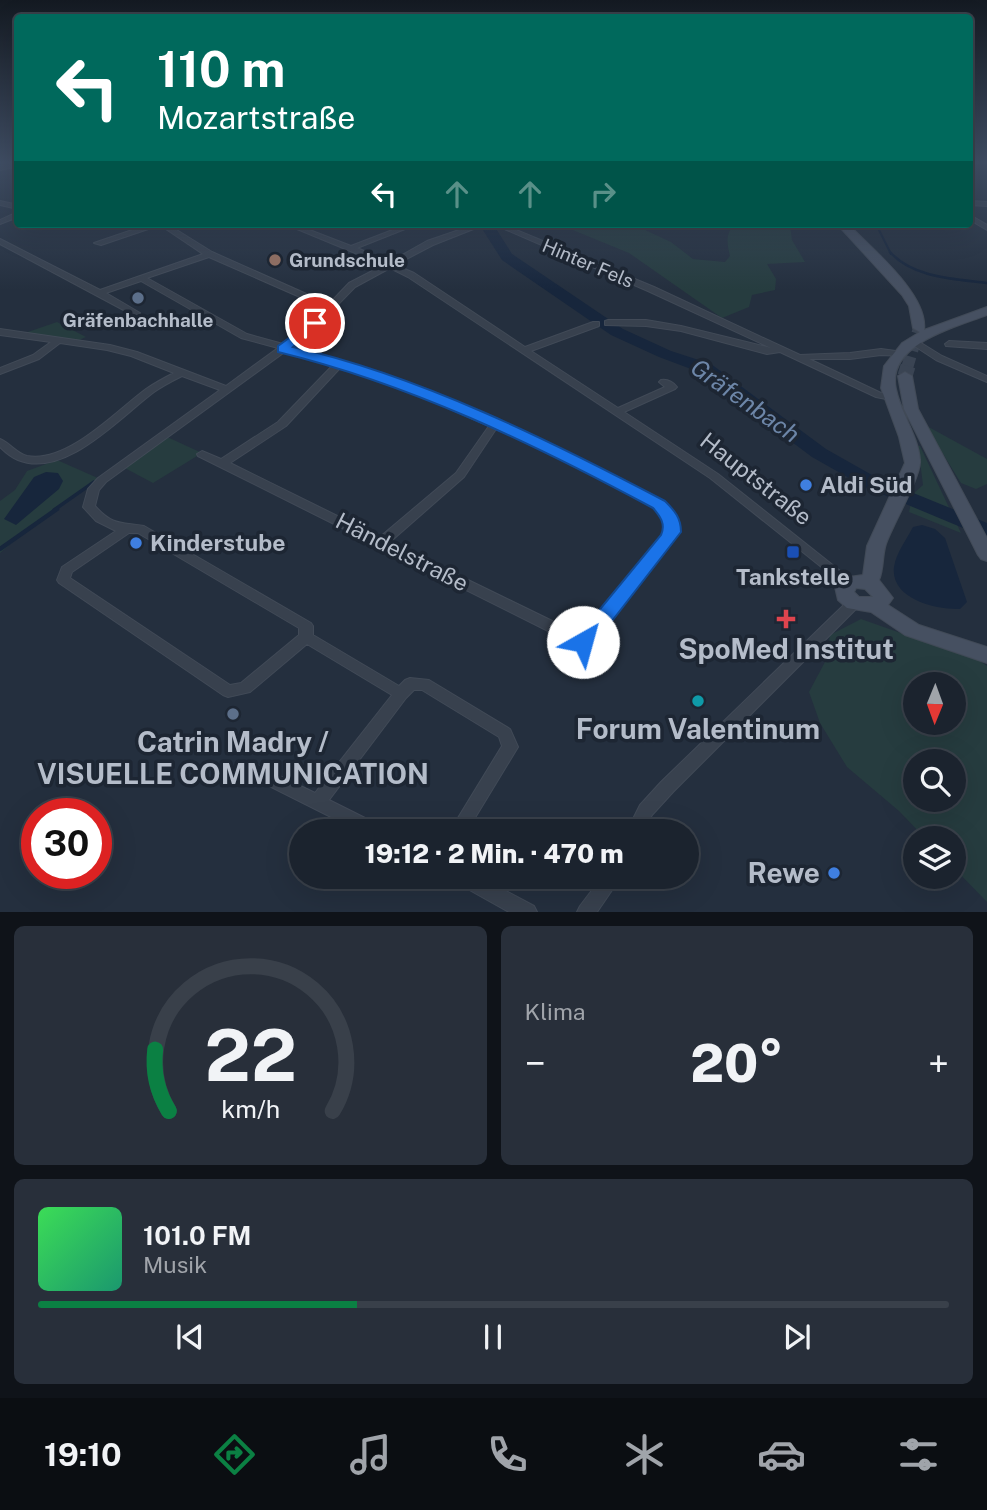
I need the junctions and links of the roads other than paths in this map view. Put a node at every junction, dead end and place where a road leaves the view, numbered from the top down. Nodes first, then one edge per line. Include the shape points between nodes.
1 (145, 228) edge
2 (168, 228) edge
3 (298, 228) edge
4 (403, 228) edge
5 (471, 228) edge
6 (505, 228) edge
7 (846, 228) edge
8 (0, 241) edge
9 (98, 243) dead end
10 (351, 248) junction
11 (209, 254) junction
12 (390, 265) junction
13 (141, 278) junction
14 (99, 293) junction
15 (328, 307) junction
16 (987, 311) edge
17 (136, 313) dead end
18 (608, 323) dead end
19 (596, 324) dead end
20 (919, 328) tunnel mouth
21 (0, 331) edge
22 (59, 340) junction
23 (913, 341) junction
24 (949, 344) dead end
25 (987, 346) edge
26 (283, 349) junction
27 (525, 350) junction
28 (781, 350) junction
29 (900, 354) junction
30 (799, 358) junction
31 (340, 363) junction
32 (0, 371) edge
33 (180, 373) junction
34 (905, 376) tunnel mouth
35 (987, 379) edge
36 (664, 382) dead end
37 (227, 390) junction
38 (891, 397) junction
39 (619, 411) junction
40 (495, 424) junction
41 (0, 442) edge
42 (202, 454) dead end
43 (223, 463) junction
44 (124, 531) junction
45 (383, 541) junction
46 (985, 551) edge
47 (848, 582) junction
48 (869, 583) junction
49 (854, 603) junction
50 (876, 606) junction
51 (306, 637) junction
52 (935, 638) junction
53 (583, 642) junction
54 (987, 644) edge
55 (601, 651) dead end
56 (987, 656) edge
57 (401, 694) junction
58 (255, 771) dead end
59 (318, 802) junction
60 (351, 819) edge
61 (465, 819) edge
62 (641, 819) edge
63 (485, 889) edge
64 (603, 889) edge
65 (528, 912) edge
66 (586, 912) edge

1 - 9 street
2 - 11 street
3 - 10 street, Hauptstraße
4 - 10 street
5 - 12 street
6 - 28 street, Hinter Fels
7 - 20 main road via 907,293 918,314
8 - 14 street
10 - 12 street, Hauptstraße
11 - 13 street
11 - 15 street
12 - 15 street via 352,285
12 - 27 street, Hauptstraße
13 - 14 street
13 - 26 street via 244,336
14 - 17 street
15 - 26 street
16 - 23 main road
18 - 28 street, Hinter Fels via 681,328 767,351
19 - 27 street
21 - 22 street
22 - 32 street
22 - 33 street via 134,354
23 - 29 main road
23 - 35 street
24 - 25 street
26 - 31 street
26 - 37 street
27 - 39 street, Hauptstraße
28 - 30 street, Hinter Fels
29 - 30 street via 883,351
29 - 38 main road via 889,374
30 - 38 street, Hinter Fels
31 - 40 street
31 - 43 street via 282,424
33 - 37 street
33 - 41 street via 82,444 59,454 20,458
34 - 46 main road via 911,409
36 - 39 street via 672,387
37 - 44 street via 94,489 89,507
38 - 48 main road via 913,463 876,545
39 - 47 street, Hauptstraße via 753,505
40 - 45 street via 460,475
40 - 53 street via 659,504 672,523 667,539
42 - 43 street, Händelstraße
43 - 45 street, Händelstraße
44 - 51 street via 140,529 306,625
44 - 51 street via 66,570 62,580 228,691 245,688
45 - 53 street, Händelstraße
47 - 48 main road
47 - 49 main road via 844,591
48 - 50 main road via 882,594 882,602
49 - 50 main road
49 - 62 street via 667,787
50 - 52 main road via 912,630
51 - 57 street
52 - 54 main road
52 - 56 main road
53 - 55 street, Händelstraße
57 - 59 street
57 - 61 street via 410,684 424,684 509,739 510,747
58 - 59 street
59 - 60 street
63 - 65 street
64 - 66 street

